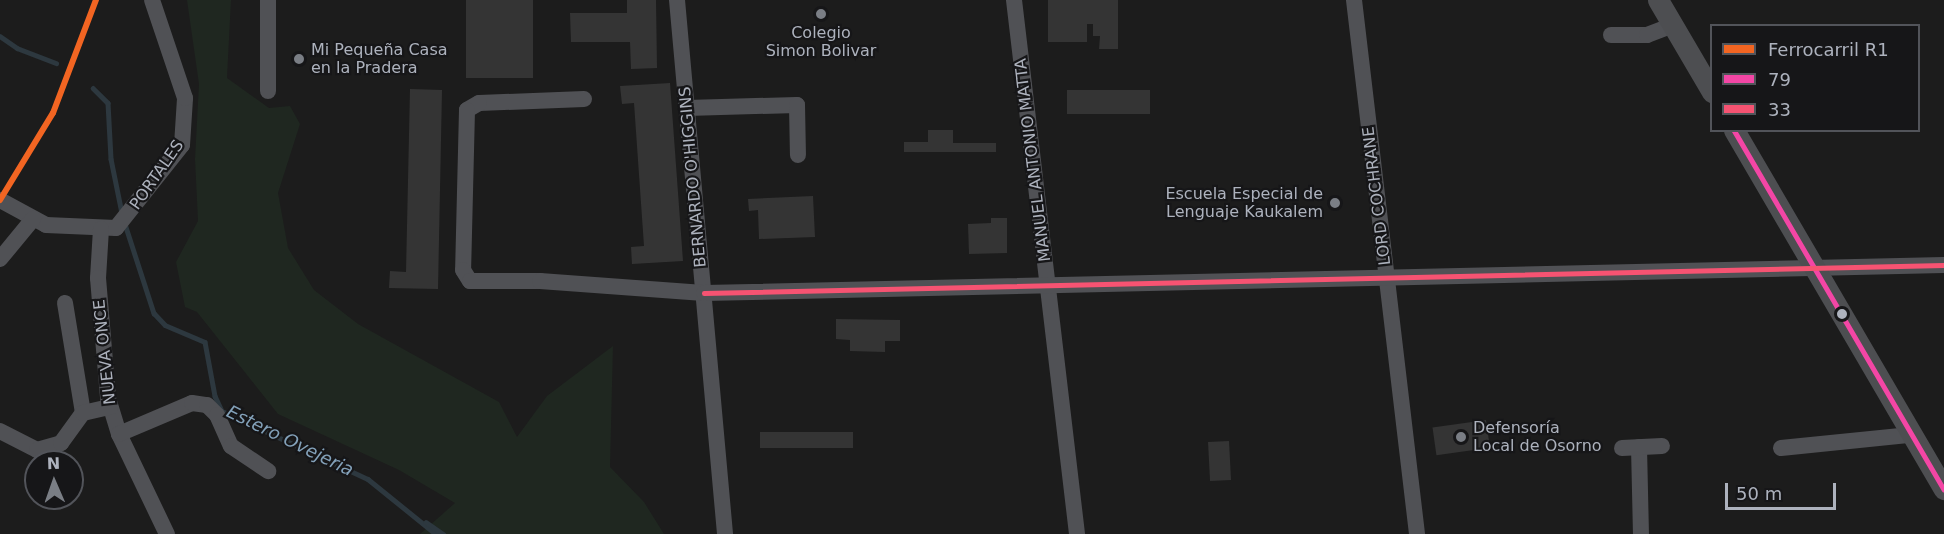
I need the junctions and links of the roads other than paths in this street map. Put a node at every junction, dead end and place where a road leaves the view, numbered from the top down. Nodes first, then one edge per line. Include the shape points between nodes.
1 (152, 0) edge
2 (268, 0) edge
3 (677, 0) edge
4 (1014, 0) edge
5 (1354, 0) edge
6 (1658, 0) edge
7 (1673, 25) junction
8 (1611, 35) dead end
9 (1710, 89) edge
10 (268, 91) dead end
11 (584, 99) dead end
12 (687, 108) junction
13 (1735, 132) edge
14 (798, 155) dead end
15 (0, 200) edge
16 (33, 219) junction
17 (101, 229) junction
18 (0, 259) edge
19 (1944, 265) edge
20 (1814, 268) junction
21 (1386, 278) junction
22 (1047, 285) junction
23 (704, 293) junction
24 (65, 303) dead end
25 (110, 407) junction
26 (83, 413) junction
27 (0, 431) edge
28 (119, 434) junction
29 (1910, 435) junction
30 (1662, 446) dead end
31 (1781, 448) dead end
32 (268, 471) dead end
33 (1944, 489) edge
34 (167, 534) edge
35 (725, 534) edge
36 (1077, 534) edge
37 (1417, 534) edge
38 (1641, 534) edge

1 - 17 street, PORTALES via 184,98 185,138 124,220
2 - 10 street
3 - 12 street, BERNARDO O'HIGGINS
4 - 22 street, MANUEL ANTONIO MATTA
5 - 21 street, LORD COCHRANE
6 - 7 main road
7 - 8 street via 1647,35
7 - 9 main road
11 - 23 street via 479,103 467,110 464,274 474,283 540,281
12 - 14 street via 797,105
12 - 23 street, BERNARDO O'HIGGINS
13 - 20 main road
15 - 16 street, PORTALES
16 - 17 street, PORTALES via 46,225
16 - 18 street
17 - 25 street, NUEVA ONCE via 99,300
19 - 20 street
20 - 21 street
20 - 29 main road
21 - 22 street
21 - 37 street, LORD COCHRANE
22 - 23 street
22 - 36 street, MANUEL ANTONIO MATTA
23 - 35 street, BERNARDO O'HIGGINS
24 - 26 street
25 - 26 street
25 - 28 street, NUEVA ONCE
26 - 27 street via 62,443 37,450
28 - 32 street via 192,402 207,405 217,415 231,446
28 - 34 street, NUEVA ONCE
29 - 31 street
29 - 33 main road
30 - 38 street via 1631,447

